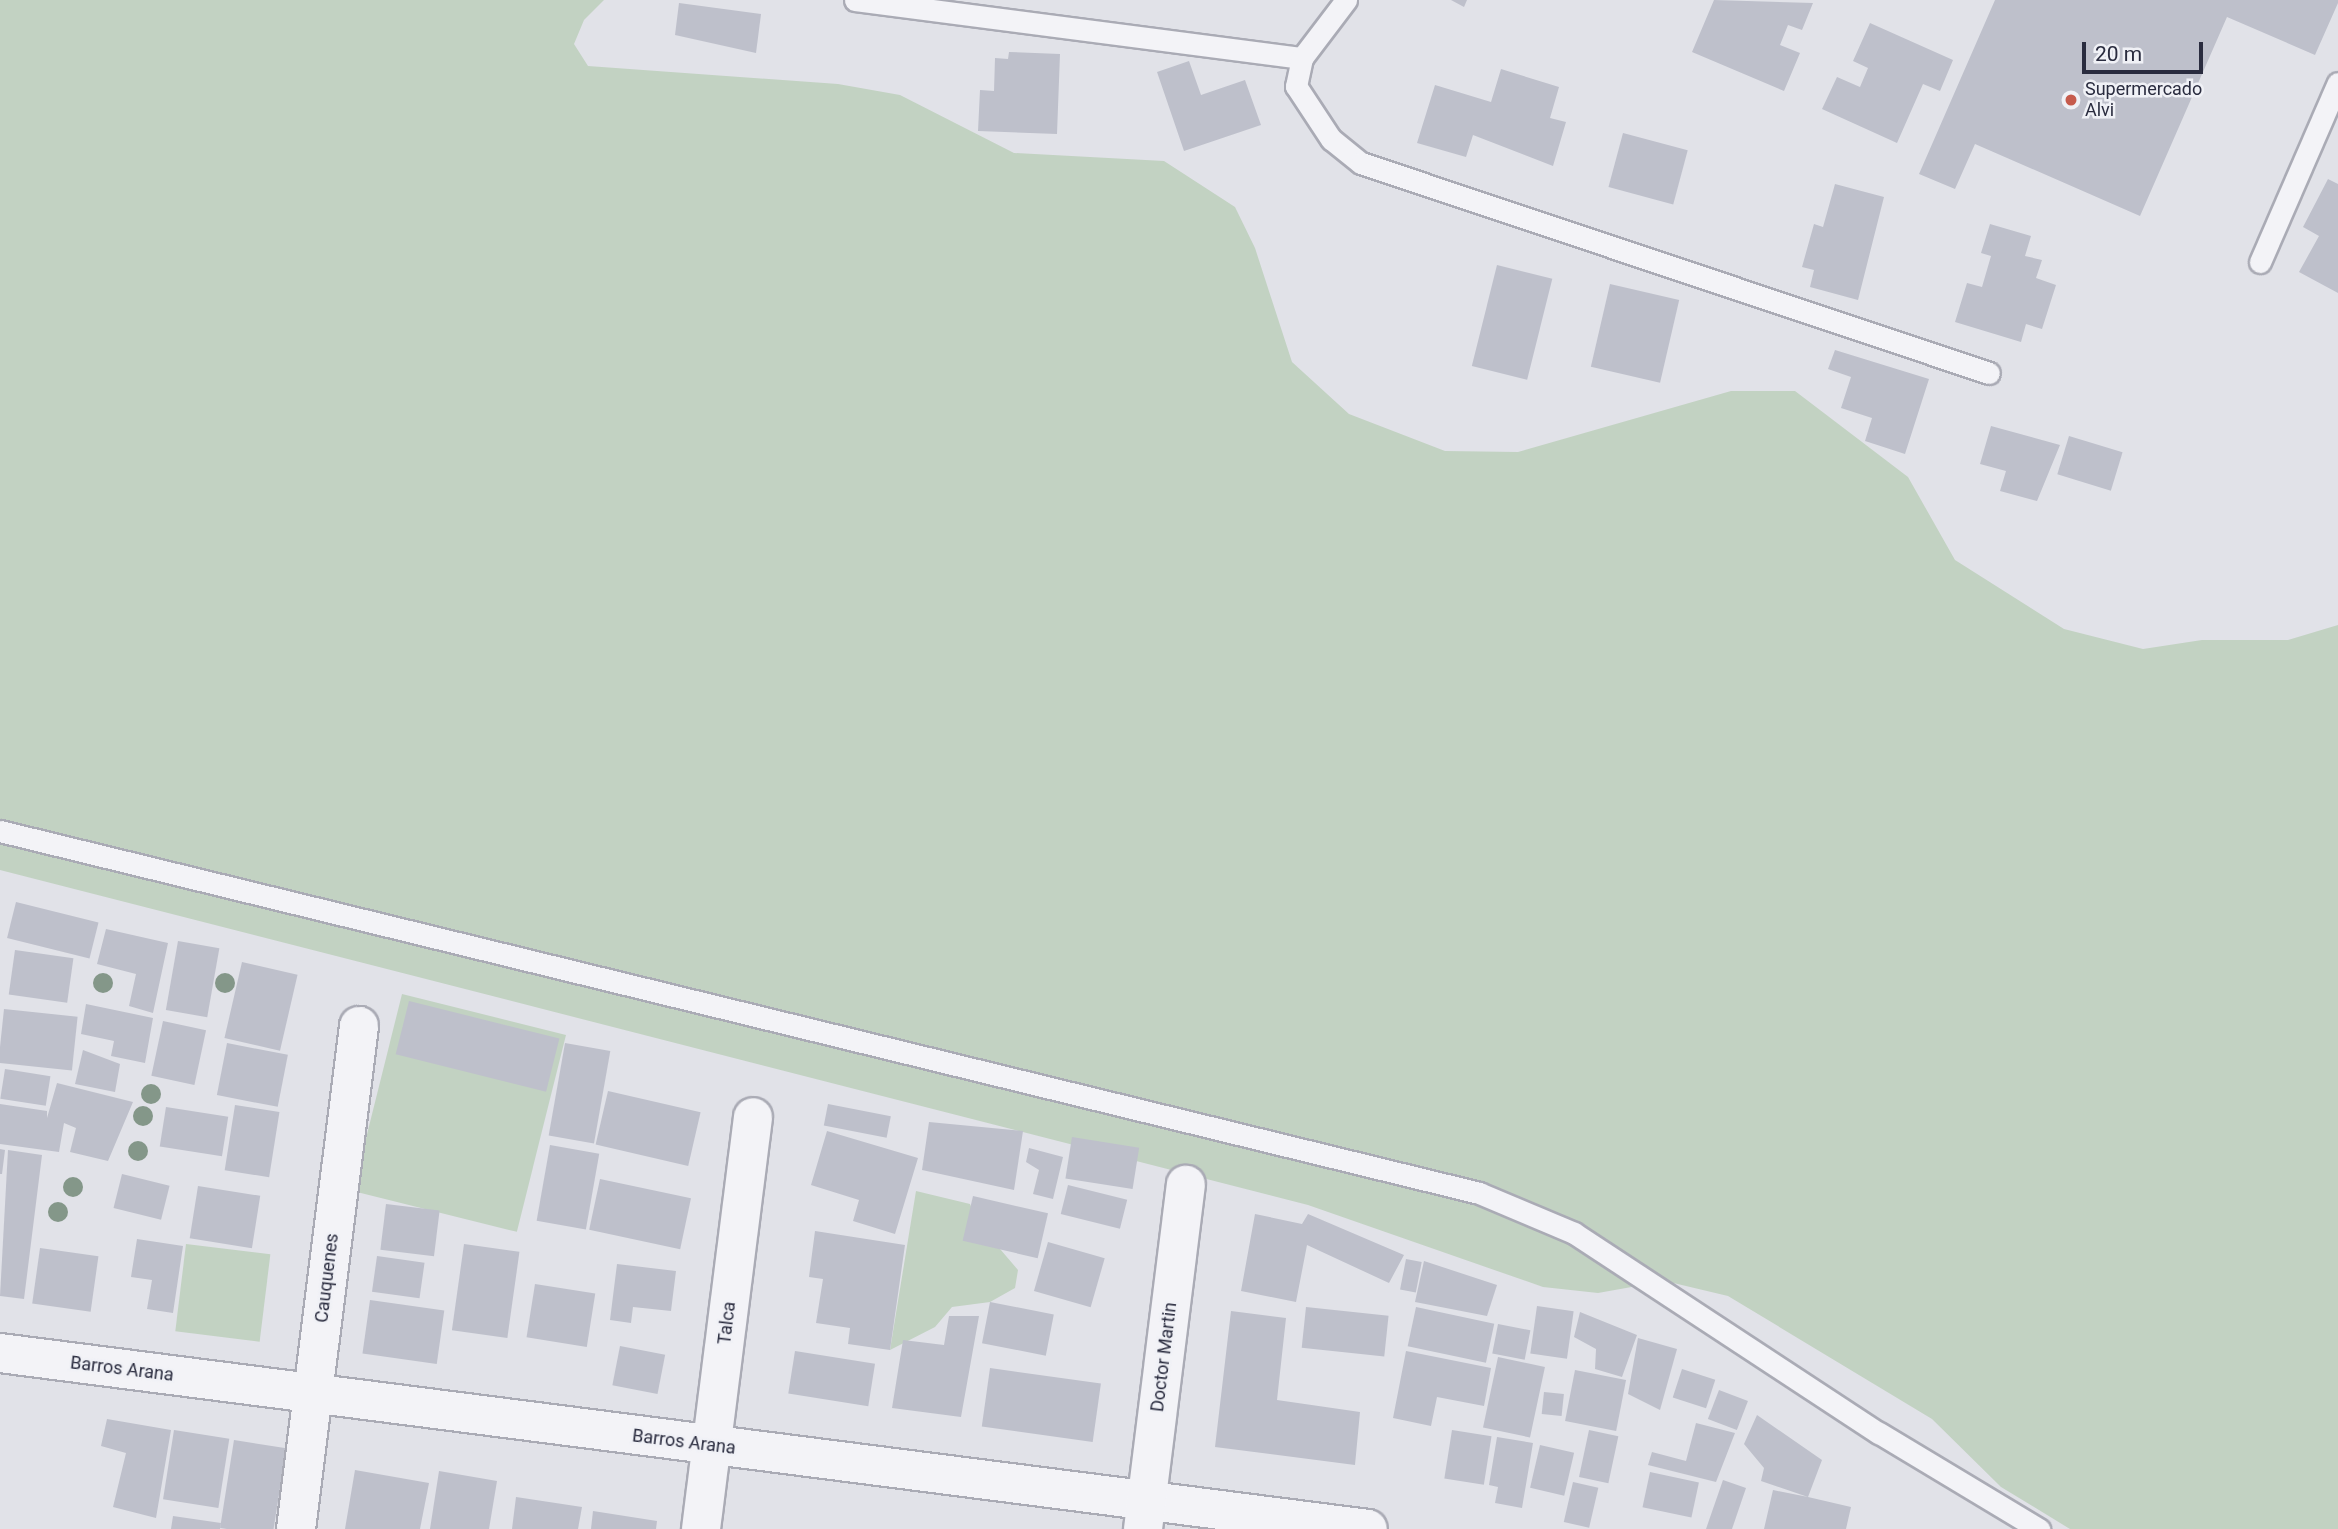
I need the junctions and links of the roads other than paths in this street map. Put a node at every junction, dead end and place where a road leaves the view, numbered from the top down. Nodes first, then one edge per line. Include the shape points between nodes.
1 (855, 0) edge
2 (1346, 0) edge
3 (1302, 58) junction
4 (2338, 83) edge
5 (2260, 262) dead end
6 (1989, 373) dead end
7 (0, 831) edge
8 (359, 1027) dead end
9 (753, 1117) dead end
10 (1186, 1185) dead end
11 (0, 1353) edge
12 (312, 1394) junction
13 (711, 1446) junction
14 (1145, 1516) edge
15 (296, 1529) edge
16 (701, 1529) edge
17 (1368, 1529) edge
18 (2039, 1529) edge

1 - 3 lane
2 - 3 lane
3 - 6 lane via 1296,86 1309,109 1331,139 1362,163
4 - 5 lane
7 - 18 lane via 1479,1193 1574,1233 1879,1433
8 - 12 street, Cauquenes
9 - 13 street, Talca
10 - 14 street, Doctor Martin
11 - 12 street, Barros Arana
12 - 13 street, Barros Arana
12 - 15 street, Cauquenes
13 - 14 street, Barros Arana
13 - 16 street, Talca
14 - 17 street, Barros Arana

